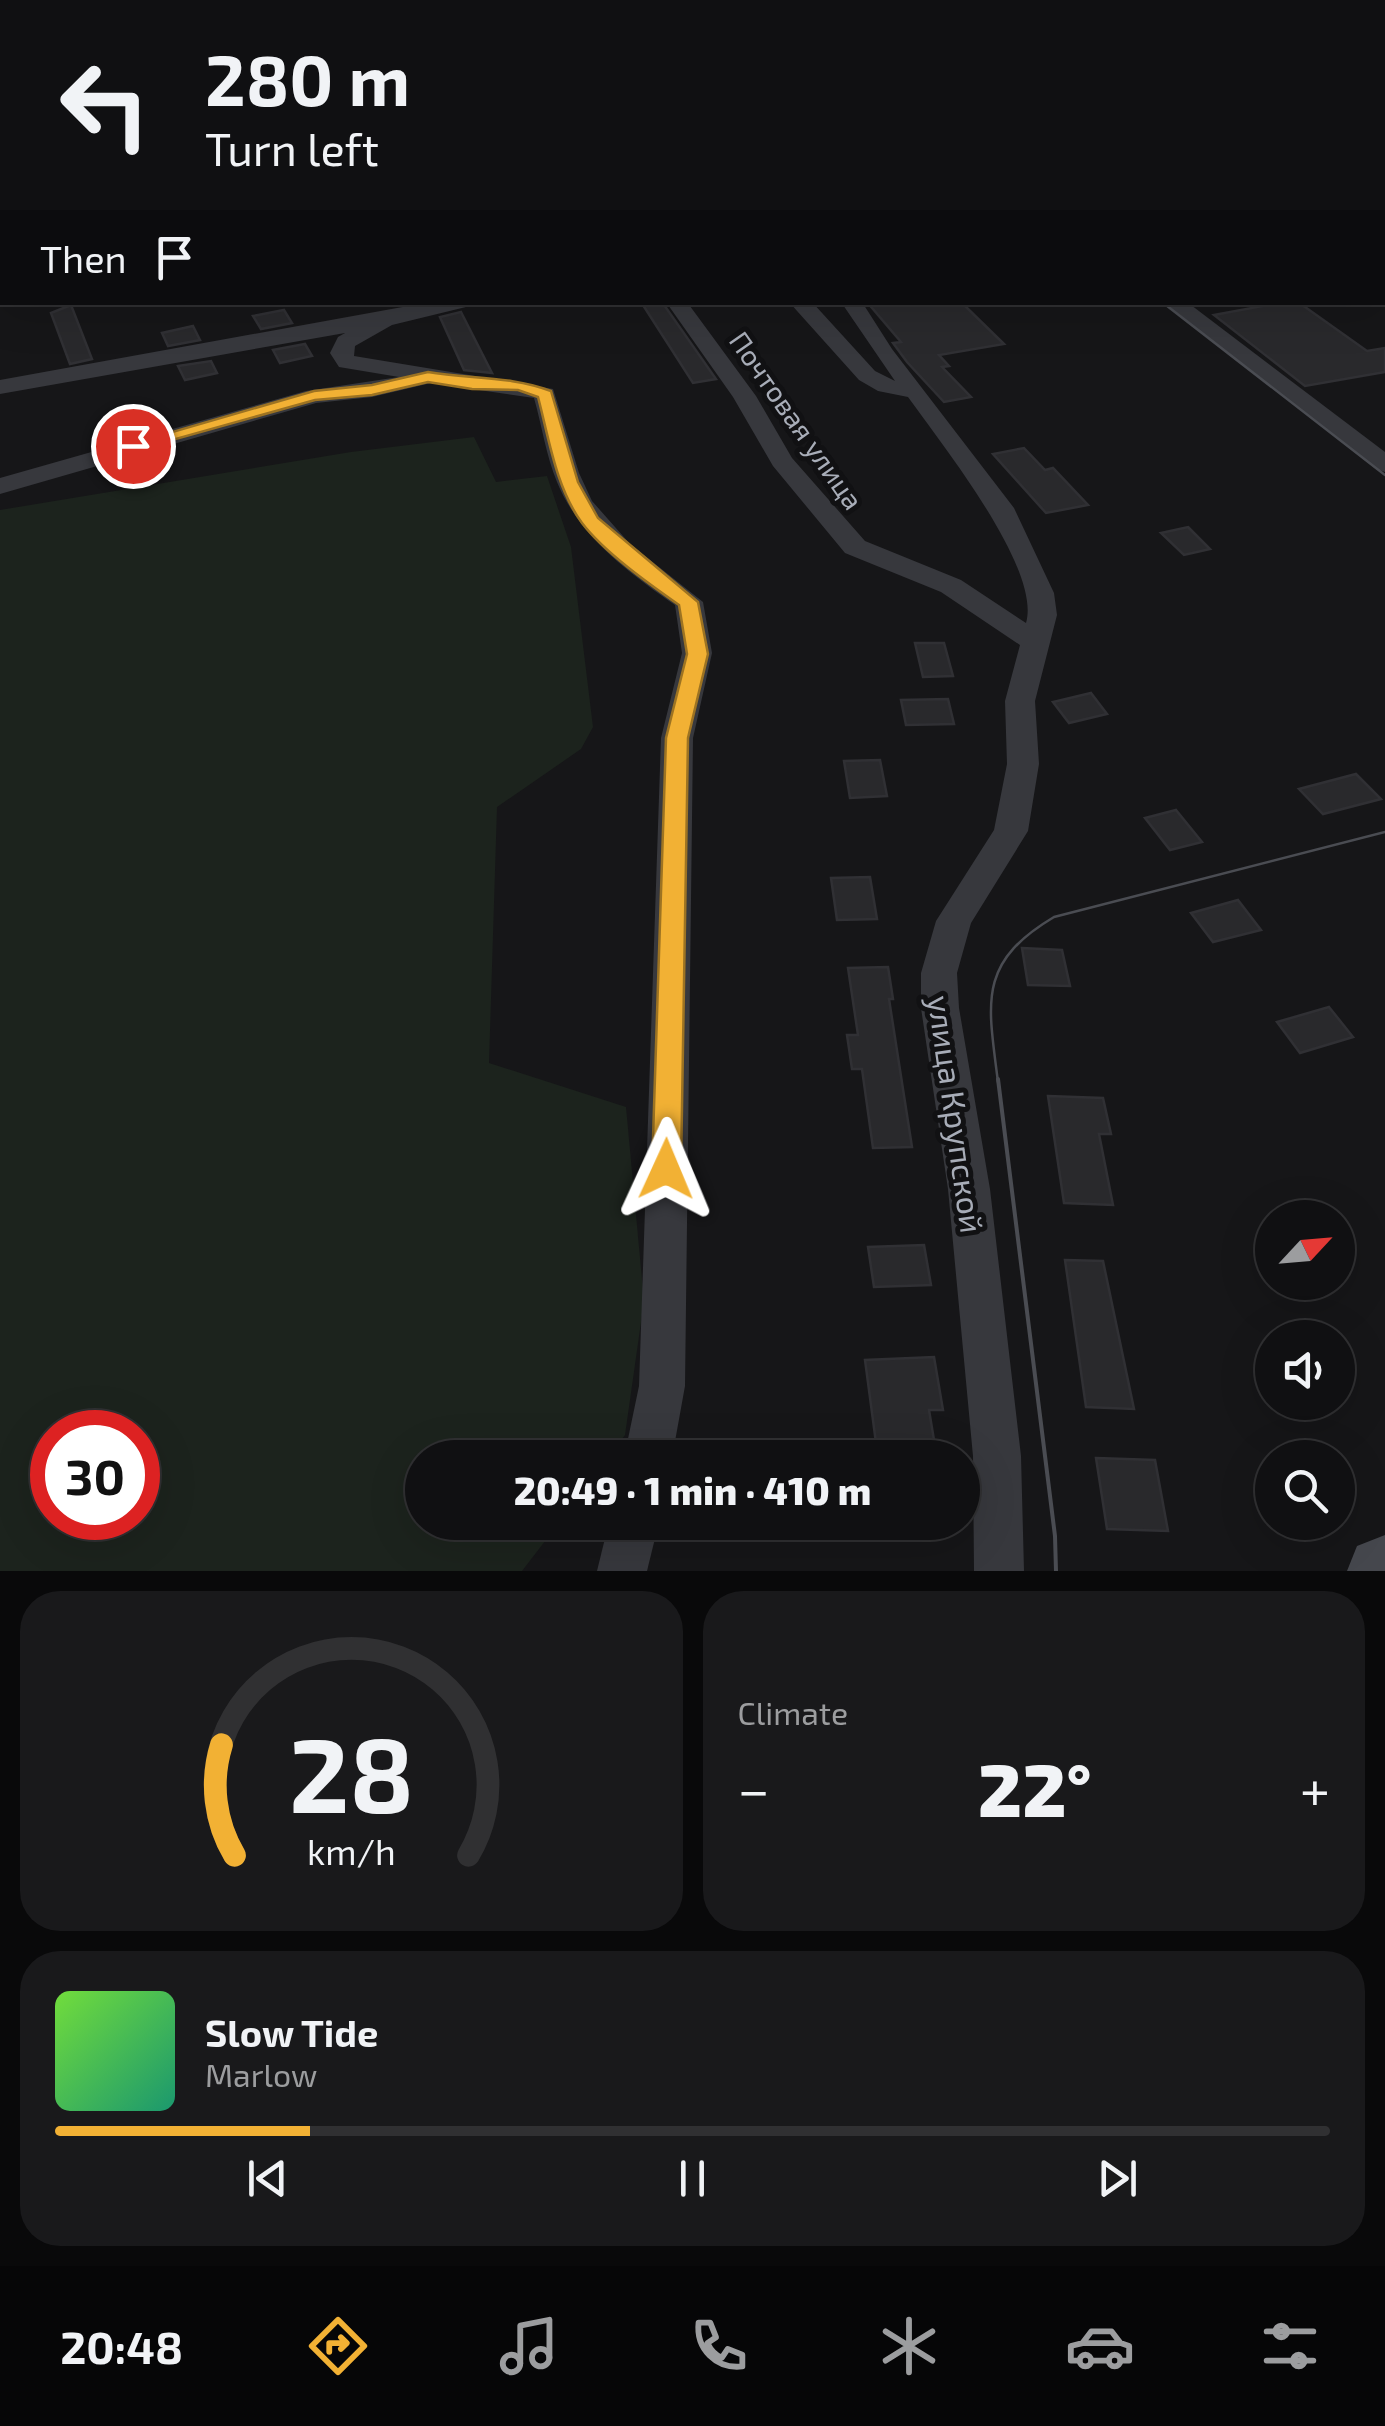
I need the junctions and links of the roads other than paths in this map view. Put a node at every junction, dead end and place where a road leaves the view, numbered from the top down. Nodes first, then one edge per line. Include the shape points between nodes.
1 (446, 305) edge
2 (678, 305) edge
3 (801, 305) edge
4 (853, 305) edge
5 (1177, 305) edge
6 (384, 320) junction
7 (428, 377) junction
8 (2, 387) edge
9 (915, 391) junction
10 (1385, 464) edge
11 (0, 486) edge
12 (1038, 644) junction
13 (652, 1440) edge
14 (630, 1540) edge
15 (622, 1571) edge
16 (999, 1571) edge

1 - 6 street
2 - 12 street, Почтовая улица via 782,460 854,547 951,586
3 - 9 street via 864,376 886,389
4 - 9 street, улица Крупской
5 - 10 street
6 - 7 street via 346,342 346,362
6 - 8 street
7 - 11 street via 314,396
7 - 13 street via 520,385 546,394 570,482 590,521 688,602 697,654 677,738 662,1386
9 - 12 street, улица Крупской via 1001,508 1040,593
12 - 16 street, улица Крупской via 1020,702 1023,764 1011,832 954,921 939,973 970,1189 997,1456
14 - 15 street

